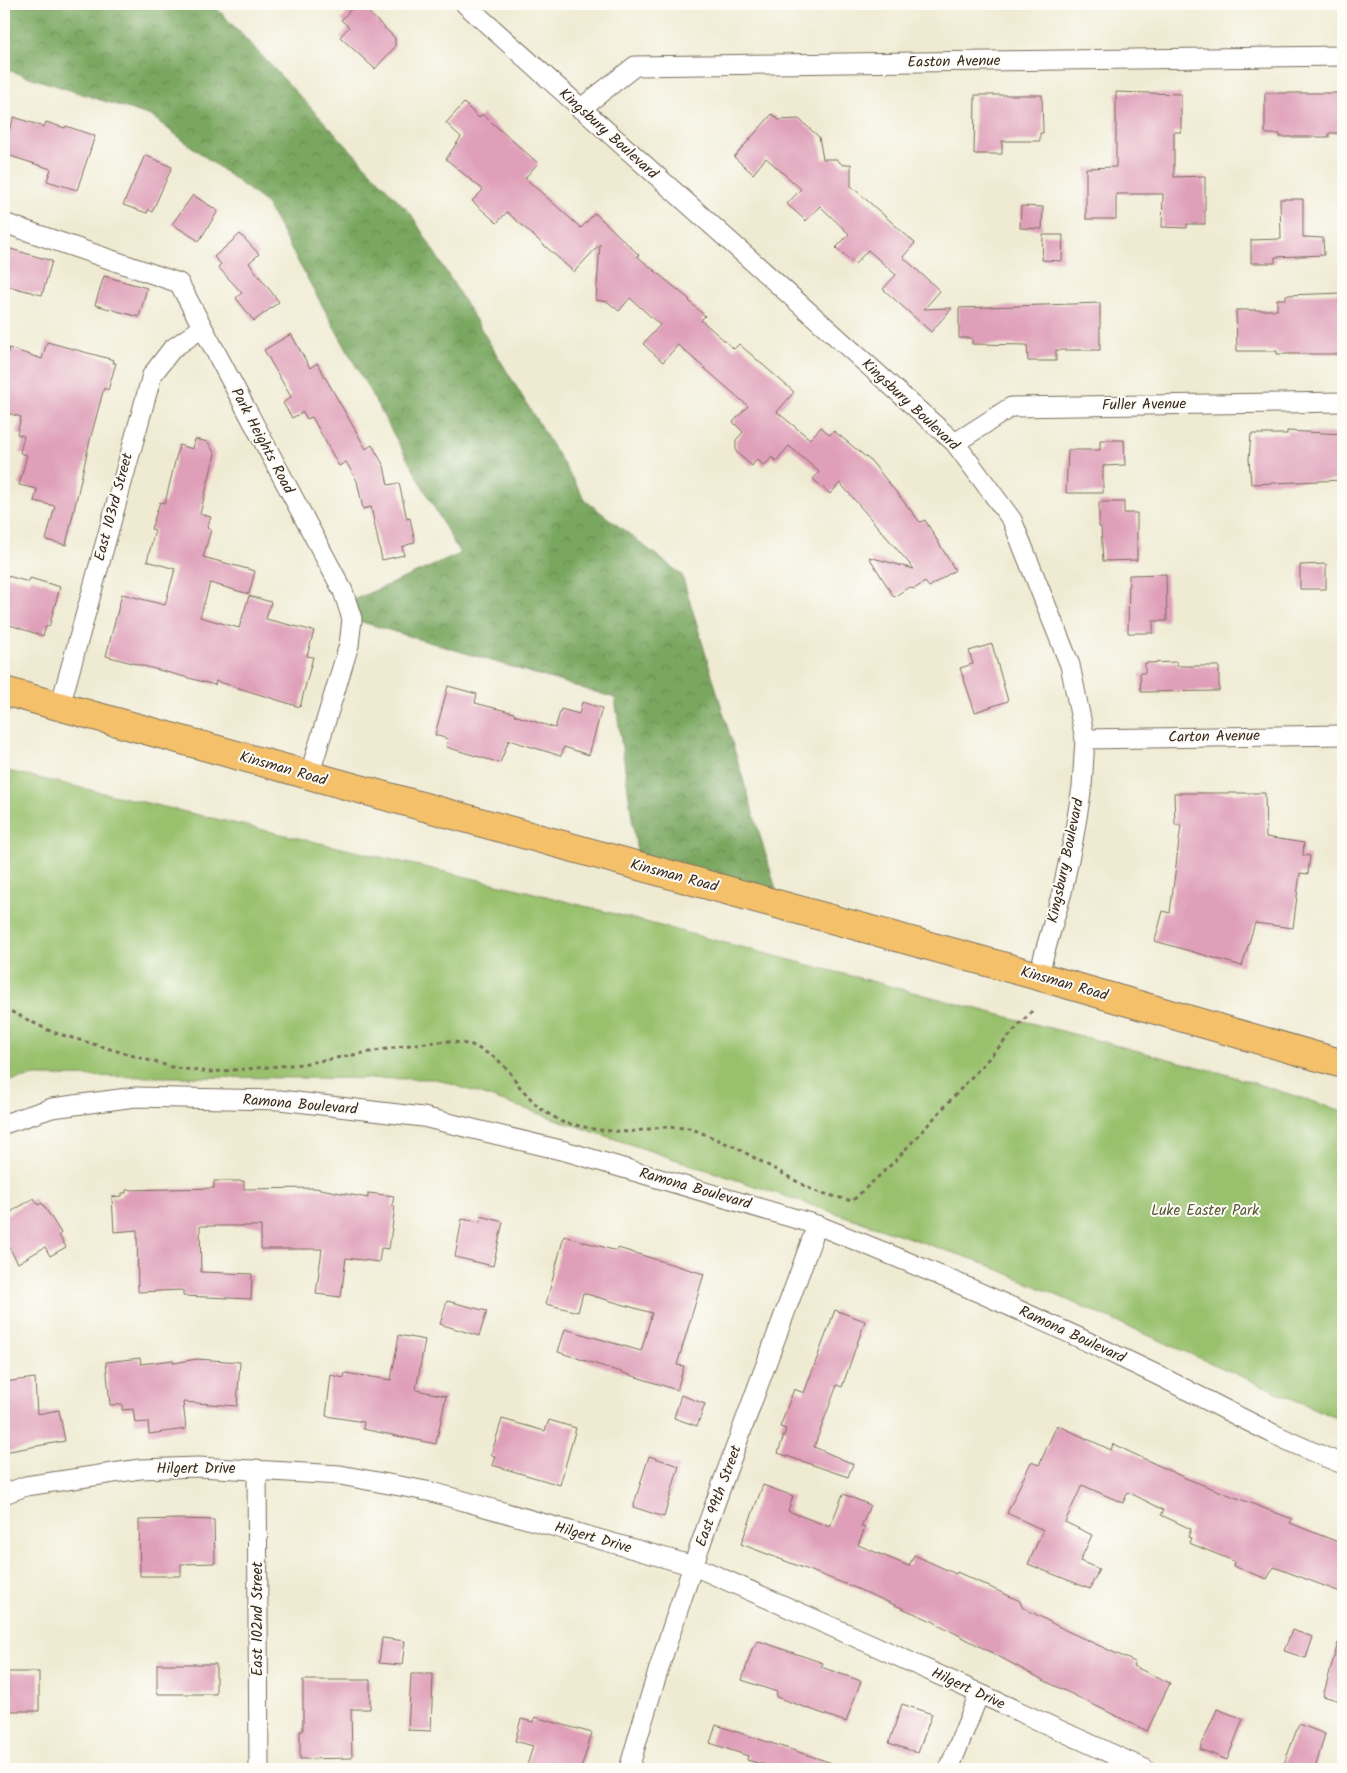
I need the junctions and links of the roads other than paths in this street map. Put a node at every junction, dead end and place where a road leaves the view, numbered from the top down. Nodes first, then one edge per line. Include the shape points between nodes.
1 (465, 4) edge
2 (1343, 56) edge
3 (580, 109) junction
4 (4, 223) edge
5 (202, 328) junction
6 (1343, 402) edge
7 (955, 443) junction
8 (4, 690) edge
9 (60, 706) junction
10 (1343, 736) edge
11 (1085, 739) junction
12 (309, 776) junction
13 (1038, 976) junction
14 (1343, 1064) edge
15 (4, 1124) edge
16 (816, 1225) junction
17 (1343, 1464) edge
18 (257, 1470) junction
19 (4, 1494) edge
20 (694, 1566) junction
21 (979, 1694) junction
22 (259, 1769) edge
23 (629, 1769) edge
24 (949, 1769) edge
25 (1145, 1769) edge

1 - 3 street, Kingsbury Boulevard
2 - 3 street, Easton Avenue via 635,66
3 - 7 street, Kingsbury Boulevard
4 - 5 street, Park Heights Road via 179,283
5 - 9 street, East 103rd Street via 172,349 152,375
5 - 12 street, Park Heights Road via 343,591 352,619 349,645
6 - 7 street, Fuller Avenue via 1012,407
7 - 11 street, Kingsbury Boulevard via 1012,520 1070,665
8 - 9 main road, Kinsman Road
9 - 12 main road, Kinsman Road
10 - 11 street, Carton Avenue
11 - 13 street, Kingsbury Boulevard via 1082,787 1073,841
12 - 13 main road, Kinsman Road
13 - 14 main road, Kinsman Road
15 - 16 street, Ramona Boulevard via 52,1108 134,1097 280,1100 423,1117 565,1151
16 - 17 street, Ramona Boulevard via 951,1279
16 - 20 street, East 99th Street
18 - 19 street, Hilgert Drive via 198,1467 140,1470 26,1486
18 - 20 street, Hilgert Drive via 340,1475 432,1492
18 - 22 street, East 102nd Street
20 - 21 street, Hilgert Drive
20 - 23 street, East 99th Street via 647,1704
21 - 24 street
21 - 25 street, Hilgert Drive

